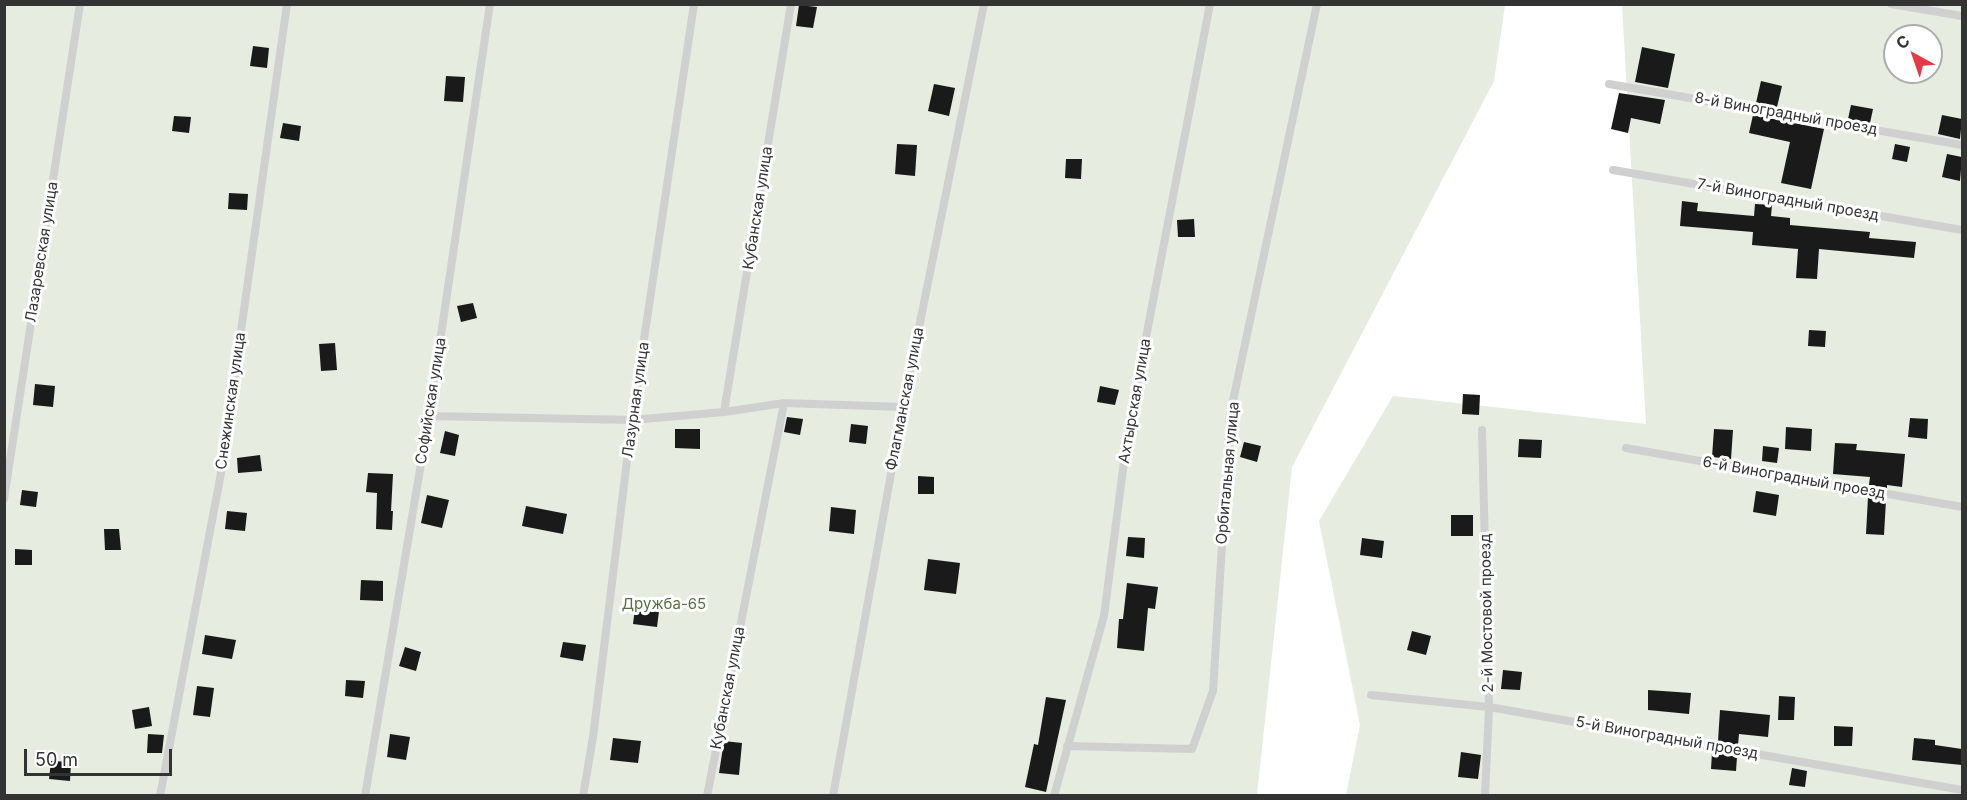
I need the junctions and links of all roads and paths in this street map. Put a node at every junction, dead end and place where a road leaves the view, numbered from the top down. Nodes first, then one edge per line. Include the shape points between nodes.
1 (80, 4) edge
2 (287, 4) edge
3 (490, 4) edge
4 (694, 4) edge
5 (791, 4) edge
6 (984, 4) edge
7 (1210, 4) edge
8 (1317, 4) edge
9 (1891, 4) edge
10 (1962, 16) edge
11 (1609, 84) dead end
12 (1962, 145) edge
13 (1613, 170) dead end
14 (1962, 230) edge
15 (784, 403) junction
16 (903, 407) junction
17 (724, 412) junction
18 (429, 416) junction
19 (632, 420) junction
20 (1482, 430) dead end
21 (1626, 448) dead end
22 (4, 500) edge
23 (1962, 507) edge
24 (1371, 694) dead end
25 (1489, 707) junction
26 (1067, 746) junction
27 (1962, 790) edge
28 (160, 795) edge
29 (365, 795) edge
30 (583, 795) edge
31 (706, 795) edge
32 (833, 795) edge
33 (1054, 795) edge
34 (1485, 795) edge

1 - 22 lane, Лазаревская улица
2 - 28 lane, Снежинская улица via 221,473
3 - 18 lane, Софийская улица
4 - 19 lane, Лазурная улица
5 - 17 lane, Кубанская улица
6 - 16 lane, Флагманская улица
7 - 26 lane, Ахтырская улица via 1128,431 1104,616
8 - 26 lane, Орбитальная улица via 1230,415 1213,691 1192,749
9 - 10 lane
11 - 12 lane, 8-й Виноградный проезд
13 - 14 lane, 7-й Виноградный проезд
15 - 16 lane
15 - 17 lane
15 - 31 lane, Кубанская улица
16 - 32 lane, Флагманская улица
17 - 19 lane
18 - 19 lane
18 - 29 lane, Софийская улица
19 - 30 lane, Лазурная улица
20 - 25 lane, 2-й Мостовой проезд
21 - 23 lane, 6-й Виноградный проезд
24 - 25 lane, 5-й Виноградный проезд
25 - 27 lane, 5-й Виноградный проезд
25 - 34 lane, 2-й Мостовой проезд
26 - 33 lane, Ахтырская улица

